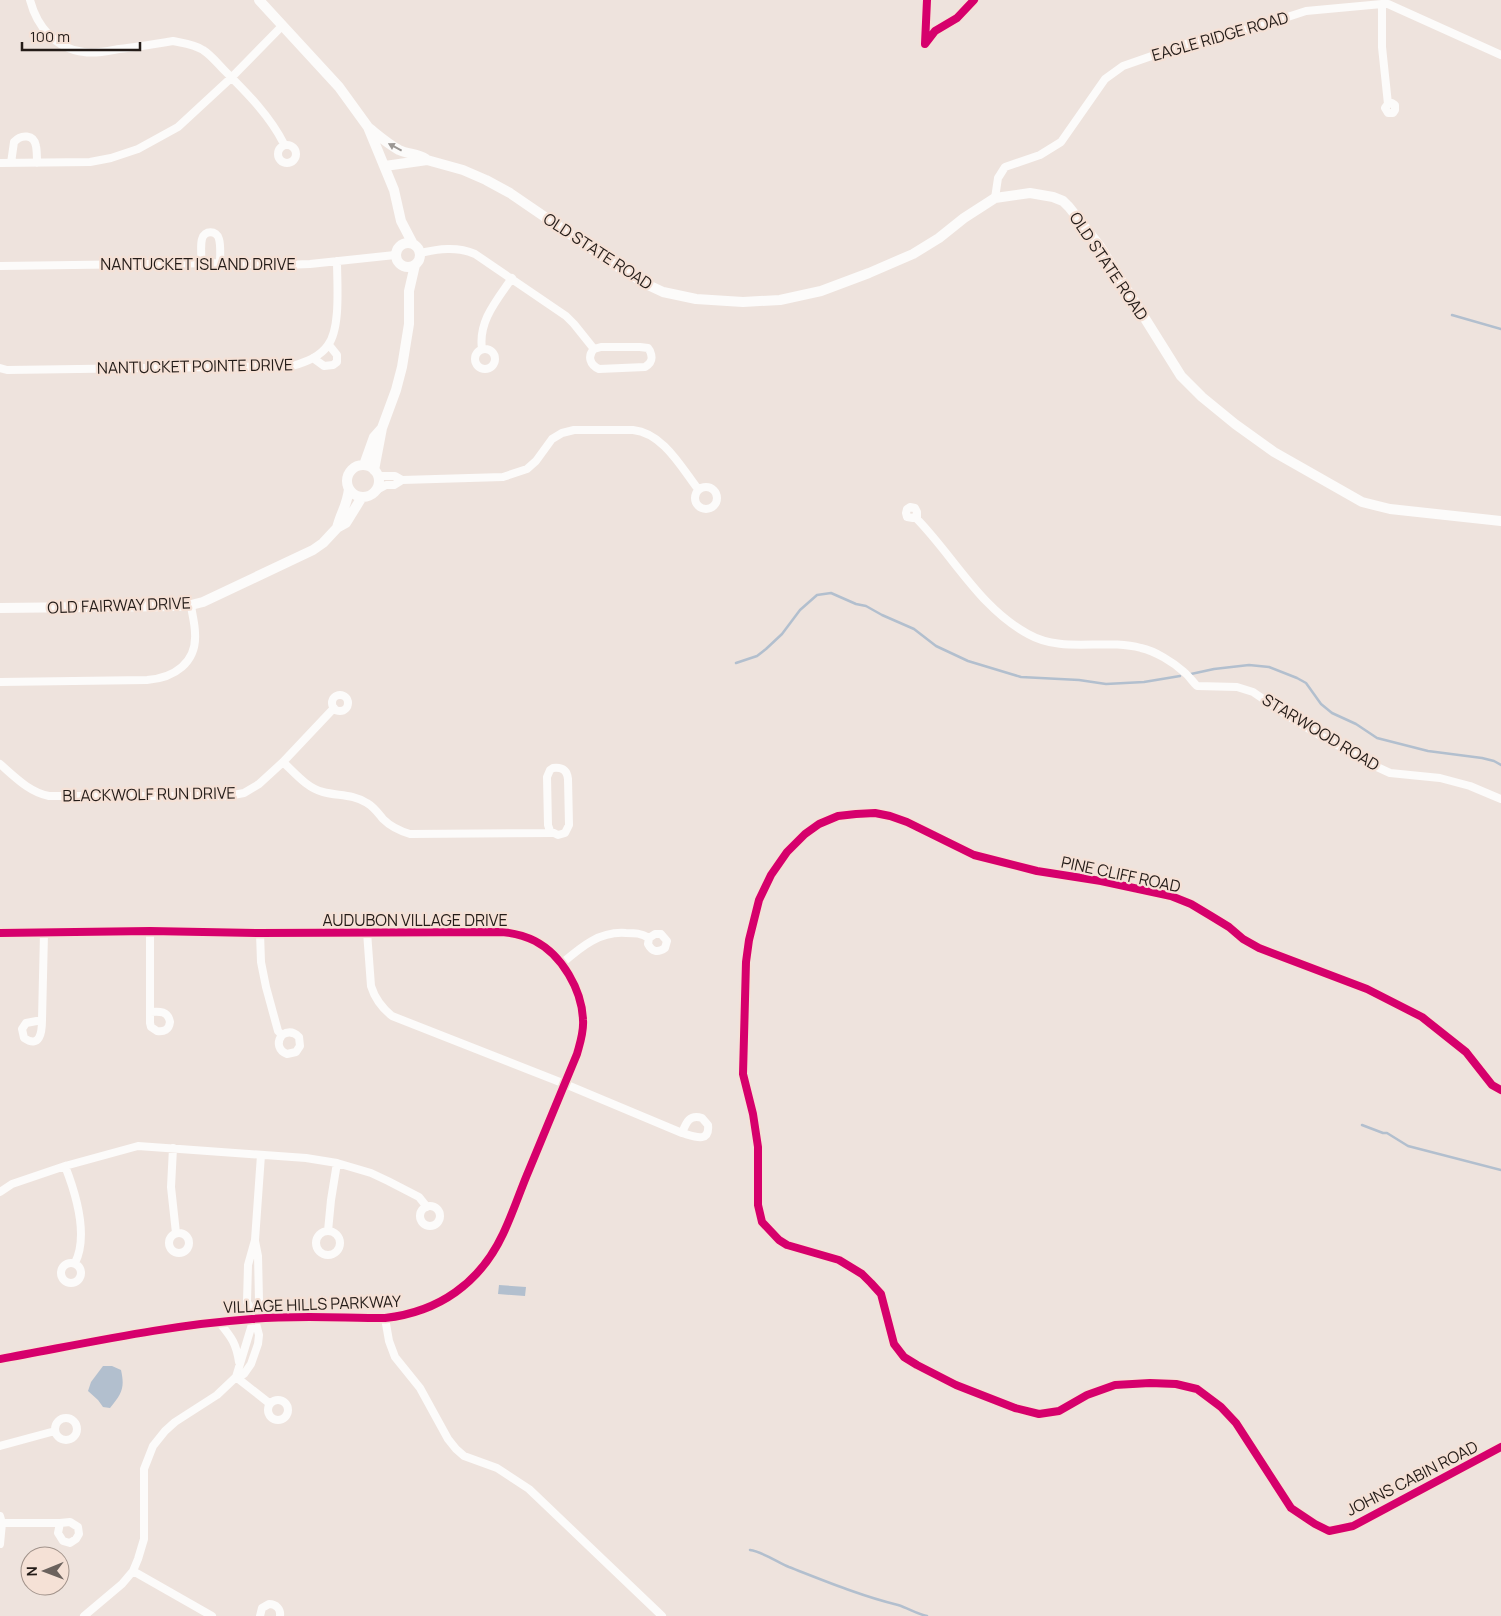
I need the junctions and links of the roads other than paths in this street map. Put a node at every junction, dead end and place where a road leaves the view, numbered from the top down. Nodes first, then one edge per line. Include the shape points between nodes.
1 (30, 0) edge
2 (259, 0) edge
3 (1387, 3) edge
4 (1335, 4) edge
5 (282, 26) junction
6 (1501, 55) edge
7 (231, 78) junction
8 (1388, 104) dead end
9 (368, 127) junction
10 (284, 144) dead end
11 (427, 160) junction
12 (0, 163) edge
13 (11, 163) junction
14 (37, 163) junction
15 (385, 166) junction
16 (995, 198) junction
17 (401, 221) junction
18 (416, 248) junction
19 (397, 250) junction
20 (337, 261) junction
21 (202, 263) junction
22 (220, 263) junction
23 (415, 264) junction
24 (401, 265) junction
25 (0, 266) edge
26 (512, 278) junction
27 (409, 291) junction
28 (329, 344) junction
29 (482, 349) dead end
30 (594, 349) junction
31 (313, 358) junction
32 (0, 368) edge
33 (382, 428) junction
34 (364, 465) junction
35 (376, 473) junction
36 (402, 480) junction
37 (349, 489) junction
38 (698, 490) dead end
39 (375, 491) junction
40 (362, 497) junction
41 (916, 516) dead end
42 (1501, 521) edge
43 (337, 528) junction
44 (191, 605) junction
45 (0, 608) edge
46 (0, 682) edge
47 (334, 708) dead end
48 (283, 762) junction
49 (0, 764) edge
50 (1501, 799) edge
51 (553, 834) junction
52 (759, 900) joint
53 (150, 931) junction
54 (367, 932) junction
55 (0, 933) edge
56 (44, 933) junction
57 (260, 933) junction
58 (649, 938) dead end
59 (561, 964) junction
60 (150, 1012) junction
61 (42, 1020) junction
62 (282, 1036) dead end
63 (565, 1084) junction
64 (1501, 1090) edge
65 (682, 1133) dead end
66 (173, 1148) junction
67 (261, 1155) junction
68 (337, 1163) junction
69 (65, 1166) junction
70 (0, 1192) edge
71 (515, 1204) joint
72 (426, 1207) dead end
73 (328, 1231) dead end
74 (176, 1233) dead end
75 (75, 1263) dead end
76 (254, 1315) junction
77 (385, 1318) junction
78 (218, 1322) junction
79 (0, 1359) edge
80 (239, 1364) junction
81 (236, 1377) junction
82 (269, 1403) dead end
83 (56, 1431) dead end
84 (0, 1446) edge
85 (1501, 1448) edge
86 (1, 1520) edge
87 (63, 1523) dead end
88 (0, 1544) edge
89 (133, 1571) junction
90 (84, 1616) edge
91 (212, 1616) edge
92 (260, 1616) edge
93 (280, 1616) edge
94 (662, 1616) edge

1 - 7 street via 40,26 72,50 86,53 183,42 202,49
2 - 5 street
3 - 4 street, EAGLE RIDGE ROAD
3 - 6 street, EAGLE RIDGE ROAD
3 - 8 street via 1382,47
4 - 16 street, EAGLE RIDGE ROAD via 1186,44 1123,66 1105,79 1061,142 1040,156 1005,167 998,178
5 - 7 street
5 - 9 street via 339,87
7 - 10 street via 272,125
7 - 14 street via 178,127 138,149 90,162
11 -> 9 street via 399,150
9 - 15 street
11 - 15 street, OLD STATE ROAD
11 - 16 street, OLD STATE ROAD via 463,170 510,193 633,277 663,292 696,299 780,300 820,291 913,254
12 - 13 street
13 - 14 street
13 - 14 street via 14,142 25,136 36,144
15 - 17 street
16 - 42 street, OLD STATE ROAD via 1030,192 1063,201 1099,245 1181,376 1235,424 1274,452 1362,502
17 - 18 street
17 - 19 street
18 - 19 street via 406,243
18 - 23 street via 418,261
18 - 26 street via 466,250
19 - 20 street, NANTUCKET ISLAND DRIVE
19 - 24 street
20 - 22 street, NANTUCKET ISLAND DRIVE
20 - 28 street via 336,319
21 - 22 street, NANTUCKET ISLAND DRIVE
21 - 22 street via 202,239 211,232 219,238
21 - 25 street, NANTUCKET ISLAND DRIVE
23 - 24 street
23 - 27 street
24 - 27 street
26 - 29 street via 488,312 482,328
26 - 30 street via 566,316
27 - 33 street via 402,366
28 - 31 street, NANTUCKET POINTE DRIVE
28 - 31 street via 337,355 333,365 324,366
30 - 30 street via 590,361 598,368 645,367 652,358 644,347
31 - 32 street, NANTUCKET POINTE DRIVE via 292,366
33 - 34 street via 374,437
33 - 35 street
34 - 35 street
34 - 37 street via 349,472
35 - 36 street
35 - 39 street via 379,482
36 - 38 street via 503,477 527,469 552,439 562,434 574,430 633,430 652,435 660,442
36 - 39 street
37 - 40 street via 352,494
37 - 43 street, OLD FAIRWAY DRIVE
39 - 40 street
40 - 43 street, OLD FAIRWAY DRIVE via 346,523
41 - 50 street, STARWOOD ROAD via 971,586 1028,635 1067,645 1143,648 1178,667 1197,686 1237,687 1253,692 1320,736 1390,773 1440,778
43 - 44 street, OLD FAIRWAY DRIVE via 313,550
44 - 45 street, OLD FAIRWAY DRIVE
44 - 46 street via 195,632 193,650 185,664 172,675 147,680
47 - 48 street, BLACKWOLF RUN DRIVE
48 - 49 street, BLACKWOLF RUN DRIVE via 259,784 244,793 228,796 49,796 28,788
48 - 51 street via 314,789 360,799 402,832
51 - 51 street via 562,835 569,825 568,775 560,768 550,770 547,777 548,825
52 - 64 street, PINE CLIFF ROAD via 787,852 819,824 838,816 875,813 890,816 974,855 1170,896 1191,904 1259,948 1367,989 1422,1017 1466,1052 1492,1085
52 - 85 street, JOHNS CABIN ROAD via 748,940 743,1074 758,1147 758,1206 762,1222 787,1245 839,1260 862,1274 881,1294 894,1344 904,1357 956,1385 1039,1414 1059,1412 1086,1395 1114,1385 1150,1382 1197,1390 1221,1407 1236,1423 1291,1508 1329,1531 1353,1526
53 - 56 street, AUDUBON VILLAGE DRIVE
53 - 57 street, AUDUBON VILLAGE DRIVE
53 - 60 street
54 - 57 street, AUDUBON VILLAGE DRIVE
54 - 59 street, AUDUBON VILLAGE DRIVE via 507,932 536,941
54 - 63 street via 371,986 385,1011
55 - 56 street, AUDUBON VILLAGE DRIVE
56 - 61 street
57 - 62 street via 266,987
58 - 59 street via 639,933 607,934 588,942
59 - 63 street, AUDUBON VILLAGE DRIVE via 578,992 583,1021 582,1035
60 - 60 street via 150,1023 154,1029 161,1032 168,1029 168,1015 163,1011
61 - 61 street via 39,1039 32,1042 24,1038 22,1032 26,1023
63 - 65 street
63 - 71 street, AUDUBON VILLAGE DRIVE
66 - 67 street
66 - 69 street via 138,1146
66 - 74 street via 171,1187
67 - 68 street
67 - 76 street via 255,1240 248,1275 247,1302
68 - 72 street via 372,1173 419,1197
68 - 73 street
69 - 70 street via 12,1184
69 - 75 street via 76,1193 79,1219 81,1244
71 - 77 street, VILLAGE HILLS PARKWAY via 503,1234 485,1264 460,1289 447,1299 416,1312
76 - 77 street, VILLAGE HILLS PARKWAY
76 - 78 street, VILLAGE HILLS PARKWAY
76 - 80 street
76 - 81 street via 259,1331 258,1344 251,1364 244,1374
77 - 94 street via 388,1341 395,1357 420,1388 456,1449 529,1488
78 - 79 street, VILLAGE HILLS PARKWAY
78 - 80 street via 232,1337
80 - 81 street
81 - 82 street
81 - 89 street via 225,1389 175,1422 152,1446 144,1469 144,1539
83 - 84 street
86 - 87 street
86 - 88 street
89 - 90 street
89 - 91 street
92 - 93 street via 262,1608 269,1604 279,1608

